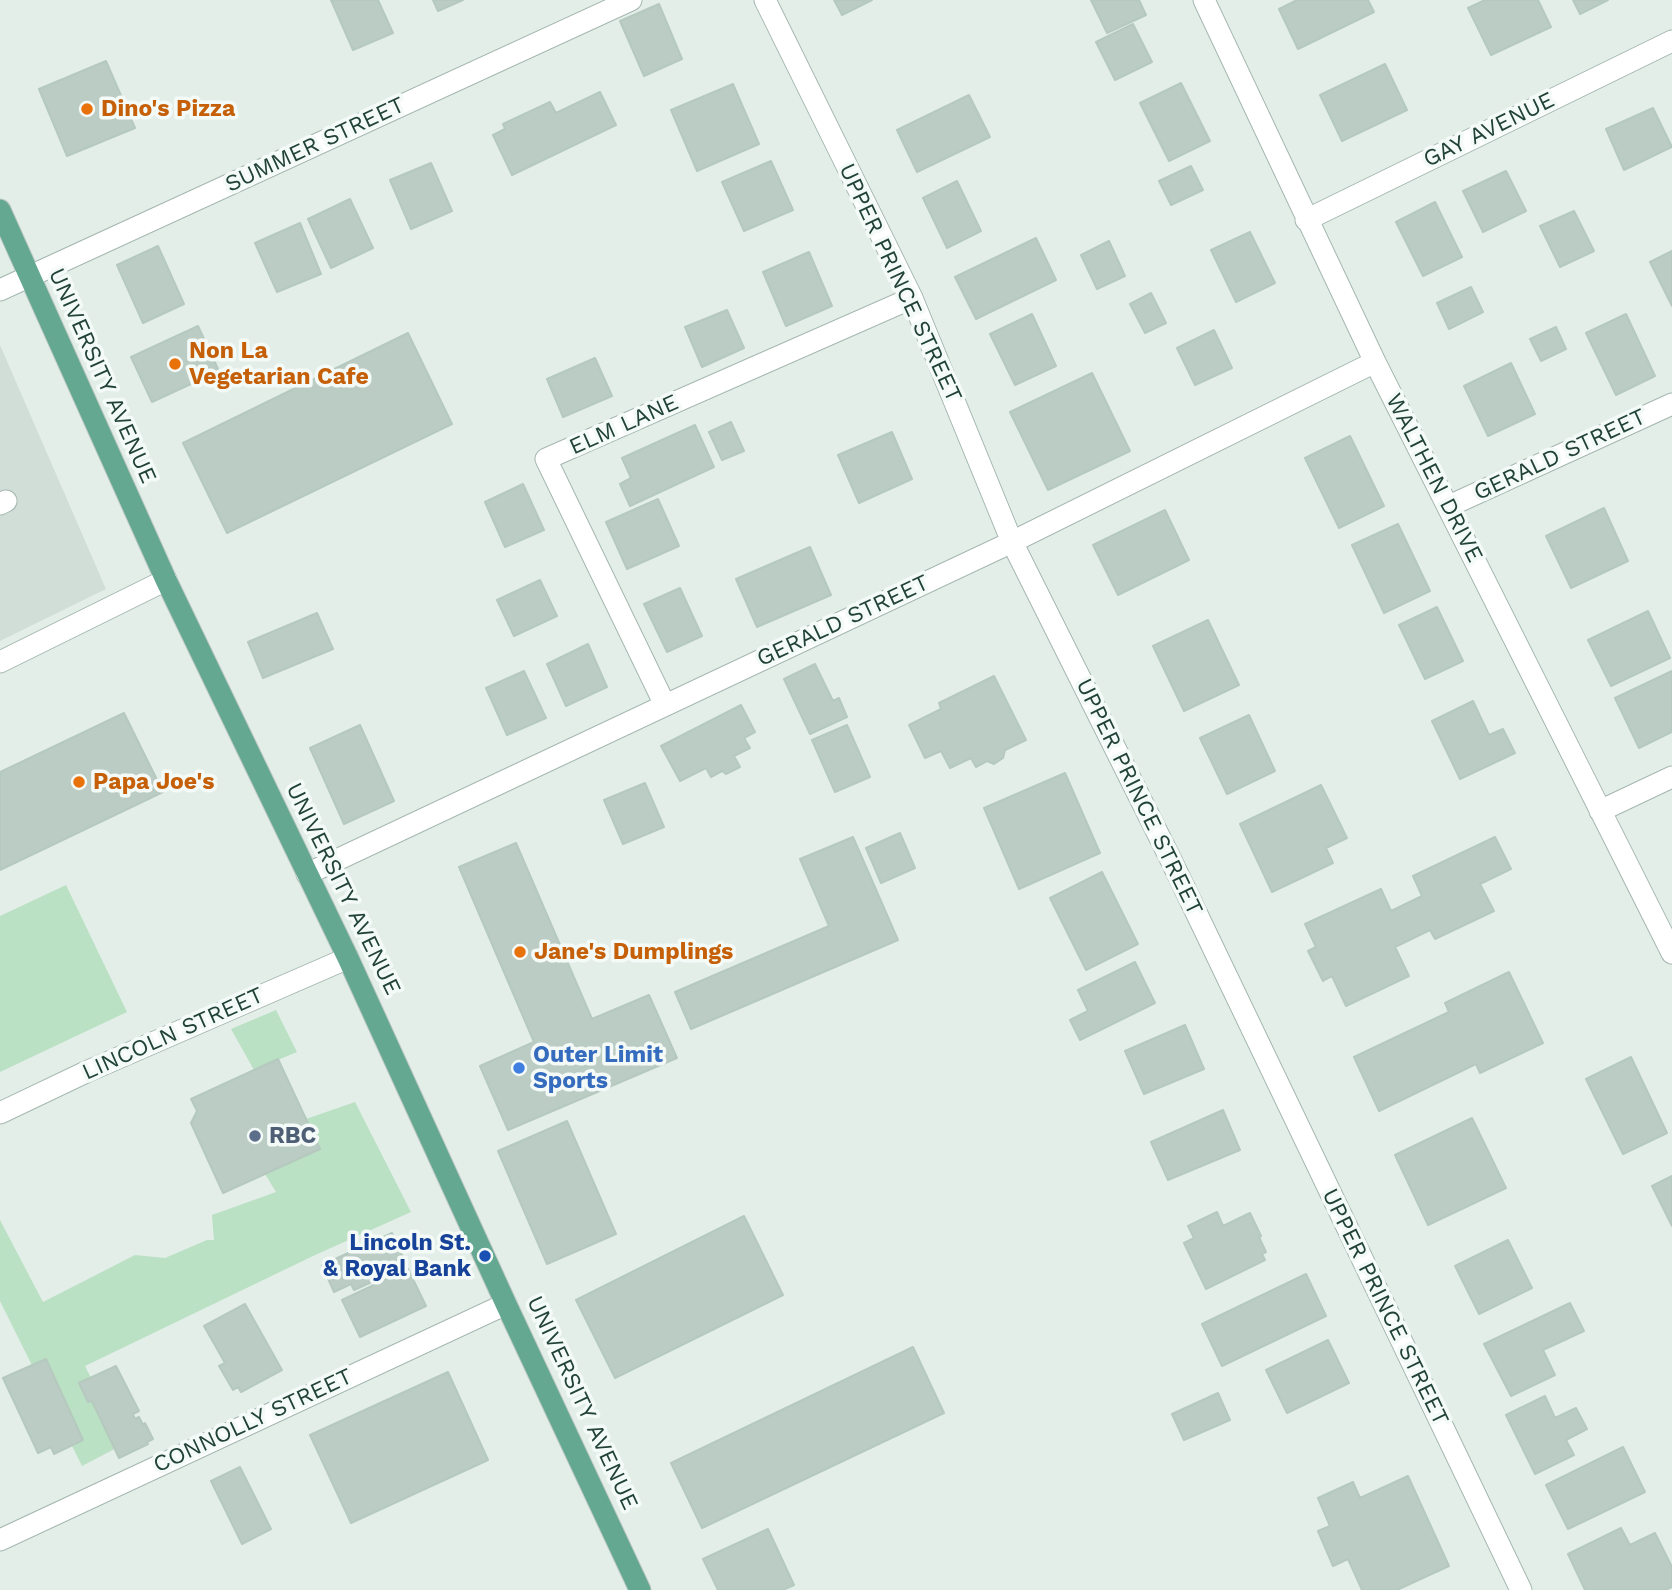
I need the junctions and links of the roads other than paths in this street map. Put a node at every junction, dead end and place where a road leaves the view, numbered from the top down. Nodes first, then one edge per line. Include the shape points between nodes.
1 (631, 0) edge
2 (765, 0) edge
3 (1204, 0) edge
4 (1672, 41) edge
5 (0, 210) edge
6 (1306, 220) junction
7 (29, 278) junction
8 (0, 290) edge
9 (912, 298) junction
10 (1375, 362) junction
11 (1672, 404) edge
12 (1449, 506) junction
13 (1012, 542) junction
14 (166, 580) junction
15 (0, 662) edge
16 (665, 705) junction
17 (1672, 777) edge
18 (1600, 811) junction
19 (306, 874) junction
20 (1672, 953) edge
21 (348, 958) junction
22 (0, 1113) edge
23 (506, 1304) junction
24 (0, 1540) edge
25 (640, 1590) edge
26 (1521, 1590) edge

1 - 7 street, SUMMER STREET
2 - 9 street, UPPER PRINCE STREET
3 - 6 street, WALTHEN DRIVE
4 - 6 street, GAY AVENUE
5 - 7 main road, UNIVERSITY AVENUE
6 - 10 street, WALTHEN DRIVE
7 - 8 street, SUMMER STREET
7 - 14 main road, UNIVERSITY AVENUE
9 - 13 street, UPPER PRINCE STREET
9 - 16 street, ELM LANE via 546,459
10 - 12 street, WALTHEN DRIVE
10 - 13 street, GERALD STREET
11 - 12 street, GERALD STREET
12 - 18 street, WALTHEN DRIVE
13 - 16 street, GERALD STREET
13 - 26 street, UPPER PRINCE STREET via 1177,872
14 - 15 street
14 - 19 main road, UNIVERSITY AVENUE
16 - 19 street, GERALD STREET
17 - 18 street
18 - 20 street, WALTHEN DRIVE
19 - 21 main road, UNIVERSITY AVENUE
21 - 22 street, LINCOLN STREET
21 - 23 main road, UNIVERSITY AVENUE
23 - 24 street, CONNOLLY STREET
23 - 25 main road, UNIVERSITY AVENUE

